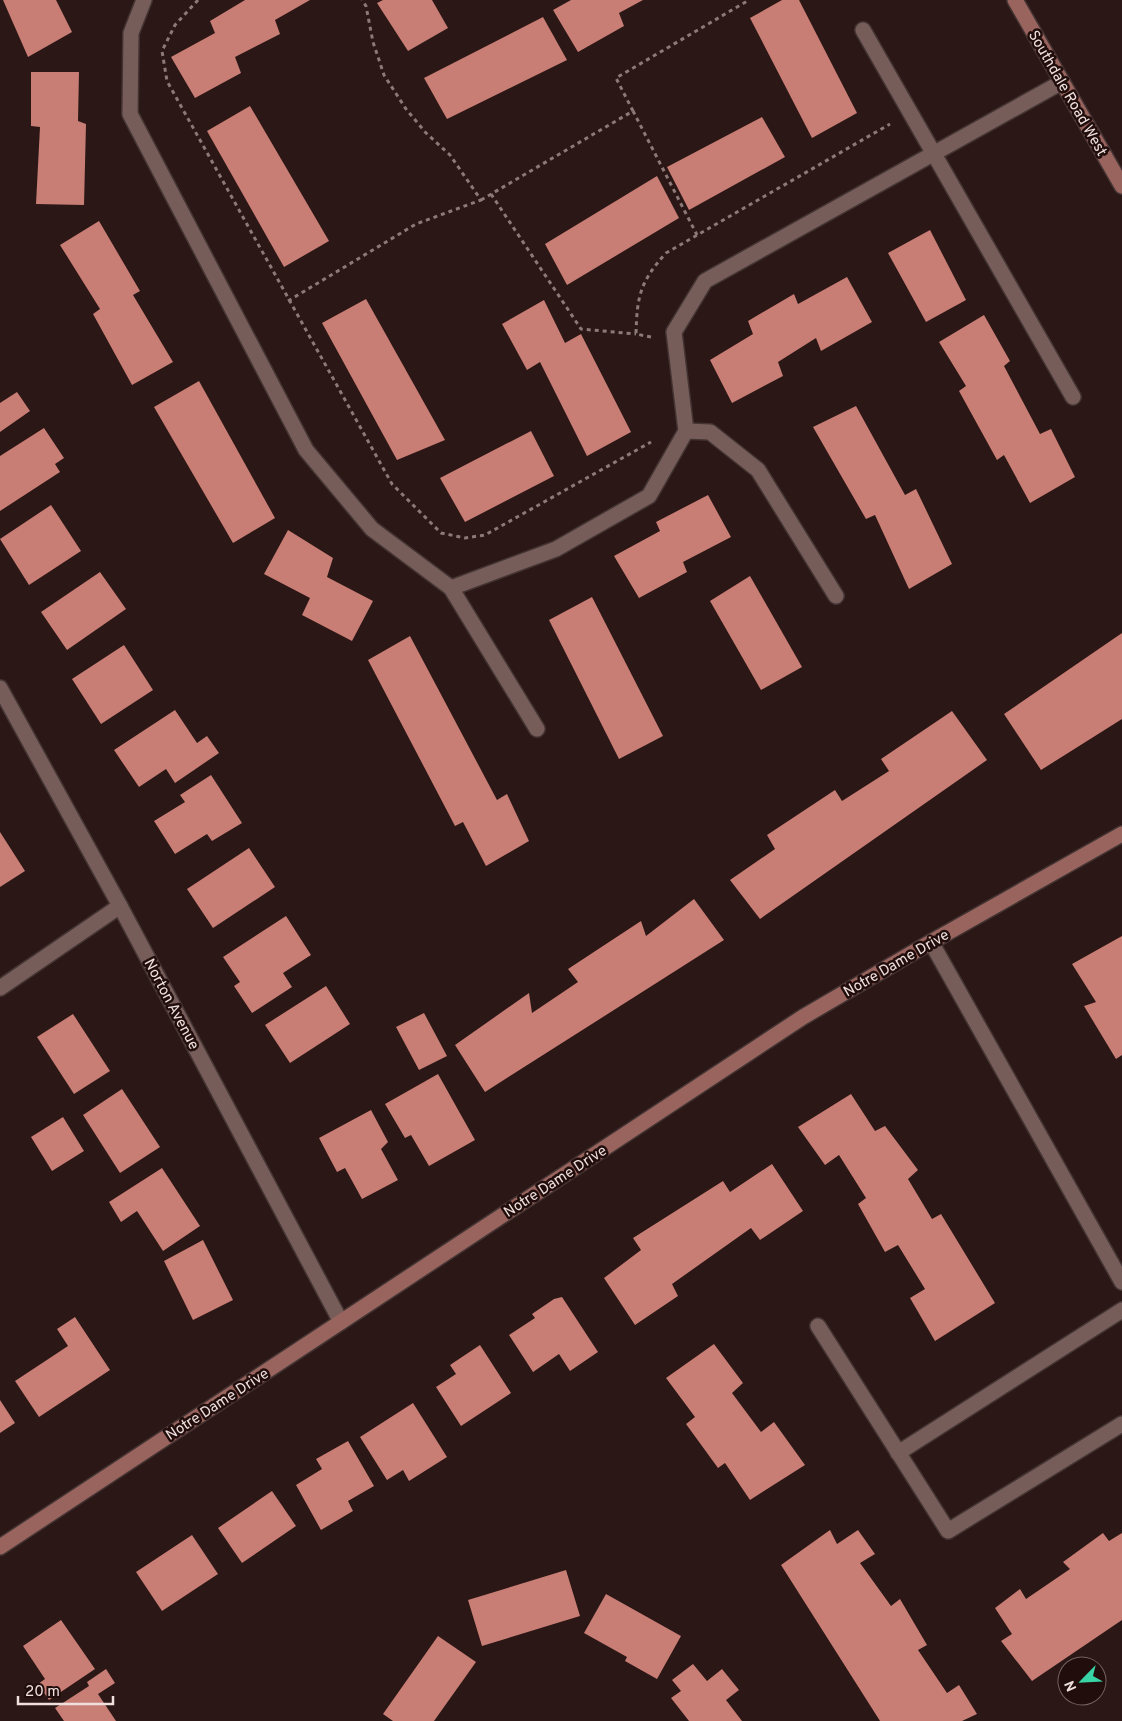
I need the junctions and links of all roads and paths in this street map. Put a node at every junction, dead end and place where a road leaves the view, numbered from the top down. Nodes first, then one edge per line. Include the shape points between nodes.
1 (198, 0) edge
2 (362, 0) edge
3 (749, 0) edge
4 (1015, 0) edge
5 (139, 3) edge
6 (863, 30) dead end
7 (1062, 82) junction
8 (633, 111) junction
9 (894, 121) dead end
10 (934, 153) junction
11 (1122, 186) edge
12 (491, 194) junction
13 (481, 200) junction
14 (697, 235) junction
15 (288, 301) junction
16 (636, 334) junction
17 (660, 338) dead end
18 (1074, 397) dead end
19 (686, 431) junction
20 (657, 438) dead end
21 (451, 588) junction
22 (836, 596) dead end
23 (0, 688) edge
24 (537, 729) dead end
25 (1122, 834) edge
26 (120, 906) junction
27 (931, 942) junction
28 (0, 988) edge
29 (1122, 1282) edge
30 (1122, 1310) edge
31 (341, 1322) junction
32 (818, 1326) dead end
33 (1122, 1424) edge
34 (898, 1452) junction
35 (0, 1548) edge

1 - 15 path via 175,25 162,51 167,81
2 - 13 path via 384,75 406,109 450,155
3 - 8 path via 616,78
4 - 7 street, Southdale Road West
5 - 21 street via 131,33 130,114 306,450 372,529
6 - 10 street
7 - 10 street
7 - 11 street, Southdale Road West
8 - 12 path
8 - 14 path
9 - 14 path
10 - 18 street
10 - 19 street via 705,281 674,332
12 - 13 path
12 - 16 path via 581,329
13 - 15 path via 416,224
14 - 16 path via 666,253 648,273 637,302
15 - 20 path via 392,484 441,533 464,538 485,535
16 - 17 path
19 - 21 street via 650,496 556,550
19 - 22 street via 710,432 758,470
21 - 24 street
23 - 26 street, Norton Avenue
25 - 27 street, Notre Dame Drive
26 - 28 street
26 - 31 street, Norton Avenue
27 - 29 street
27 - 31 street, Notre Dame Drive via 803,1017
30 - 34 street
31 - 35 street, Notre Dame Drive
32 - 34 street
33 - 34 street via 948,1531

